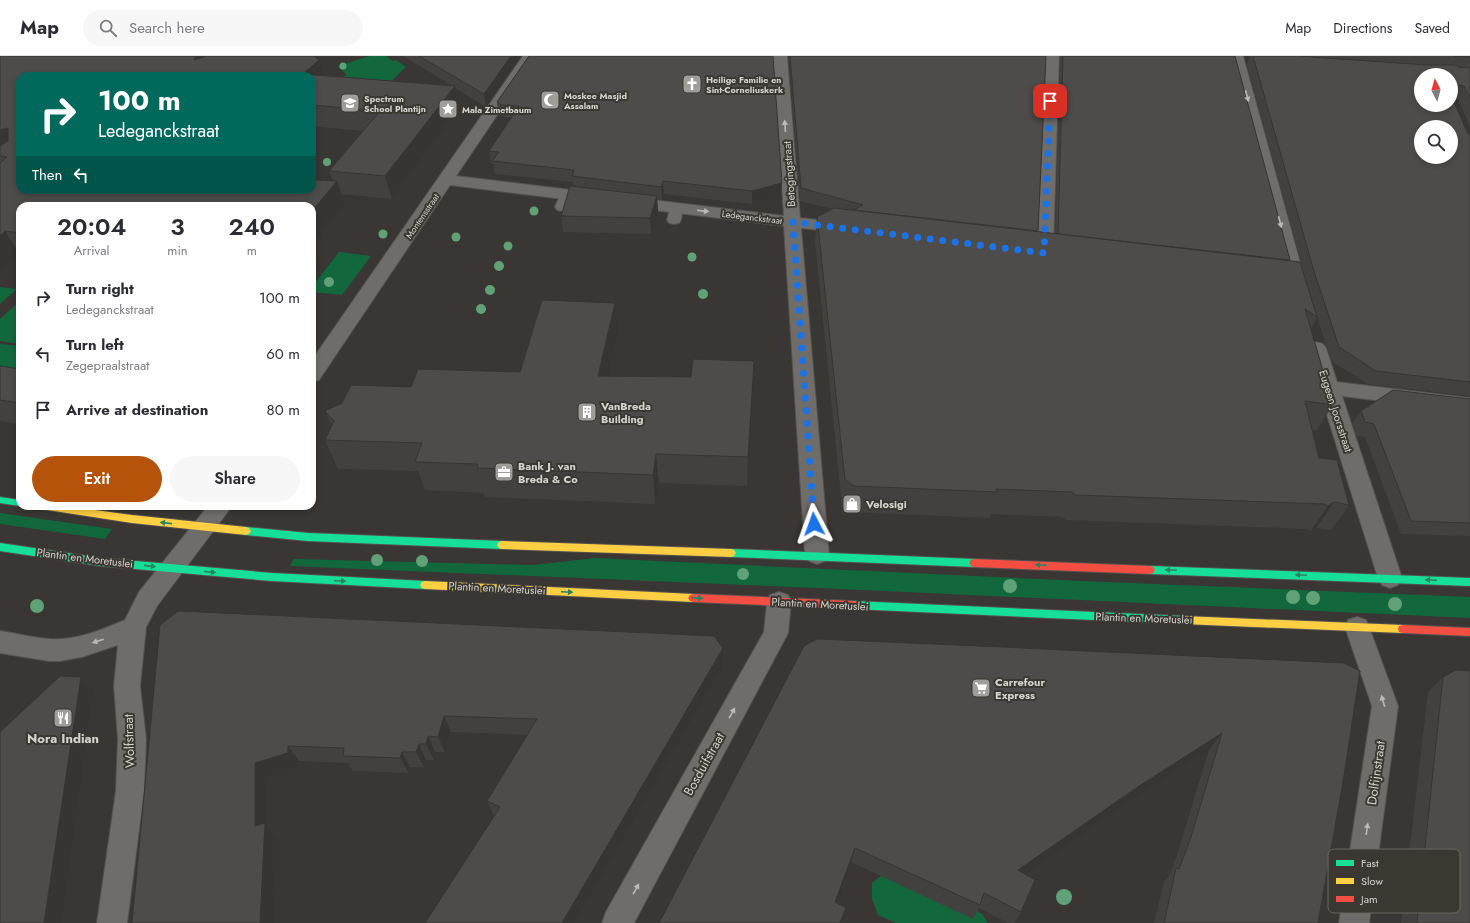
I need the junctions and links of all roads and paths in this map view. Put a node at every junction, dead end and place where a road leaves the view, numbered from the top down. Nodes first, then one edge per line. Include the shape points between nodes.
1 (530, 56) edge
2 (780, 56) edge
3 (1052, 56) edge
4 (1236, 58) edge
5 (446, 180) junction
6 (793, 222) junction
7 (858, 230) edge
8 (1044, 253) edge
9 (1303, 305) edge
10 (1312, 335) edge
11 (316, 369) edge
12 (1328, 388) junction
13 (1470, 405) edge
14 (0, 500) edge
15 (16, 502) edge
16 (69, 510) edge
17 (218, 510) edge
18 (205, 527) junction
19 (0, 547) edge
20 (817, 555) junction
21 (171, 568) junction
22 (1390, 578) junction
23 (1470, 582) edge
24 (779, 602) junction
25 (1357, 627) junction
26 (134, 628) junction
27 (1470, 632) edge
28 (0, 642) edge
29 (1365, 849) edge
30 (1355, 913) edge
31 (112, 923) edge
32 (617, 923) edge
33 (1354, 923) edge

1 - 5 street, Montensstraat
6 -> 2 street, Betogingstraat
3 - 8 street
4 -> 9 street via 1288,281
5 -> 6 street, Ledeganckstraat via 565,200 675,214
5 - 11 street, Montensstraat
6 - 7 street, Ledeganckstraat
6 - 20 street, Betogingstraat
10 - 12 street, Eugeen Joorsstraat
12 - 13 street
12 - 22 street, Eugeen Joorsstraat
14 - 15 main road
18 -> 16 main road
17 - 18 street
18 - 20 main road via 308,537
18 - 21 street
19 -> 21 main road, Plantin en Moretuslei via 101,562
22 -> 20 main road
21 -> 24 main road, Plantin en Moretuslei via 272,577
21 - 26 street, Wolfstraat via 148,599
23 -> 22 main road
24 - 25 main road, Plantin en Moretuslei
32 -> 24 street, Bosduifstraat via 776,634
25 - 27 main road, Plantin en Moretuslei
29 -> 25 street, Dolfijnstraat via 1385,706
26 -> 28 street via 74,648 49,650
26 - 31 street, Wolfstraat via 127,686 132,739 130,791
33 -> 30 street, Dolfijnstraat

